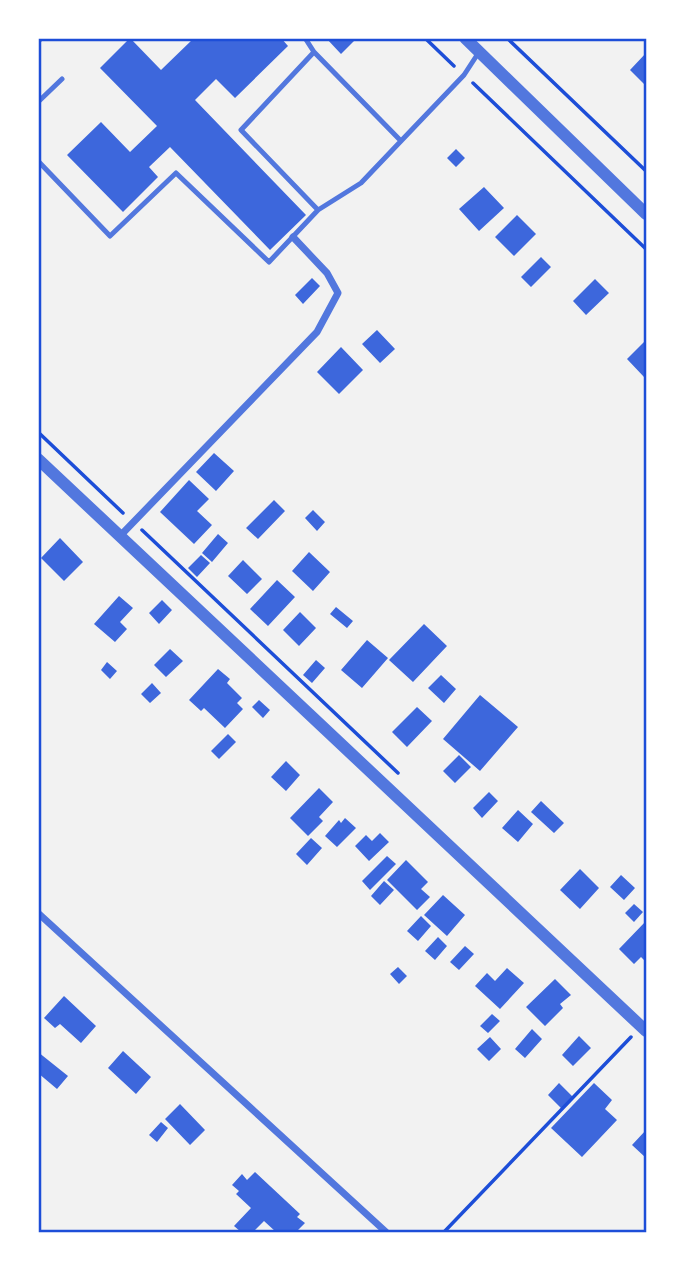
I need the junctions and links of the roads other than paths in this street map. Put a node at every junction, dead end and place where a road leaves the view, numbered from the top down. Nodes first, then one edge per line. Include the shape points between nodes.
1 (305, 38) edge
2 (465, 38) edge
3 (314, 52) junction
4 (480, 52) junction
5 (62, 79) dead end
6 (38, 102) edge
7 (401, 141) junction
8 (38, 161) edge
9 (318, 210) junction
10 (646, 214) edge
11 (293, 237) junction
12 (38, 459) edge
13 (121, 535) junction
14 (38, 913) edge
15 (644, 1029) edge
16 (386, 1233) edge

1 - 3 lane
2 - 4 street
3 - 7 lane
3 - 9 lane via 241,130
4 - 7 lane
4 - 10 street
5 - 6 lane
7 - 9 lane via 361,183
8 - 11 lane via 110,236 176,173 268,262
9 - 11 lane
11 - 13 street via 327,273 338,293 317,332
12 - 13 street
13 - 15 street
14 - 16 street

